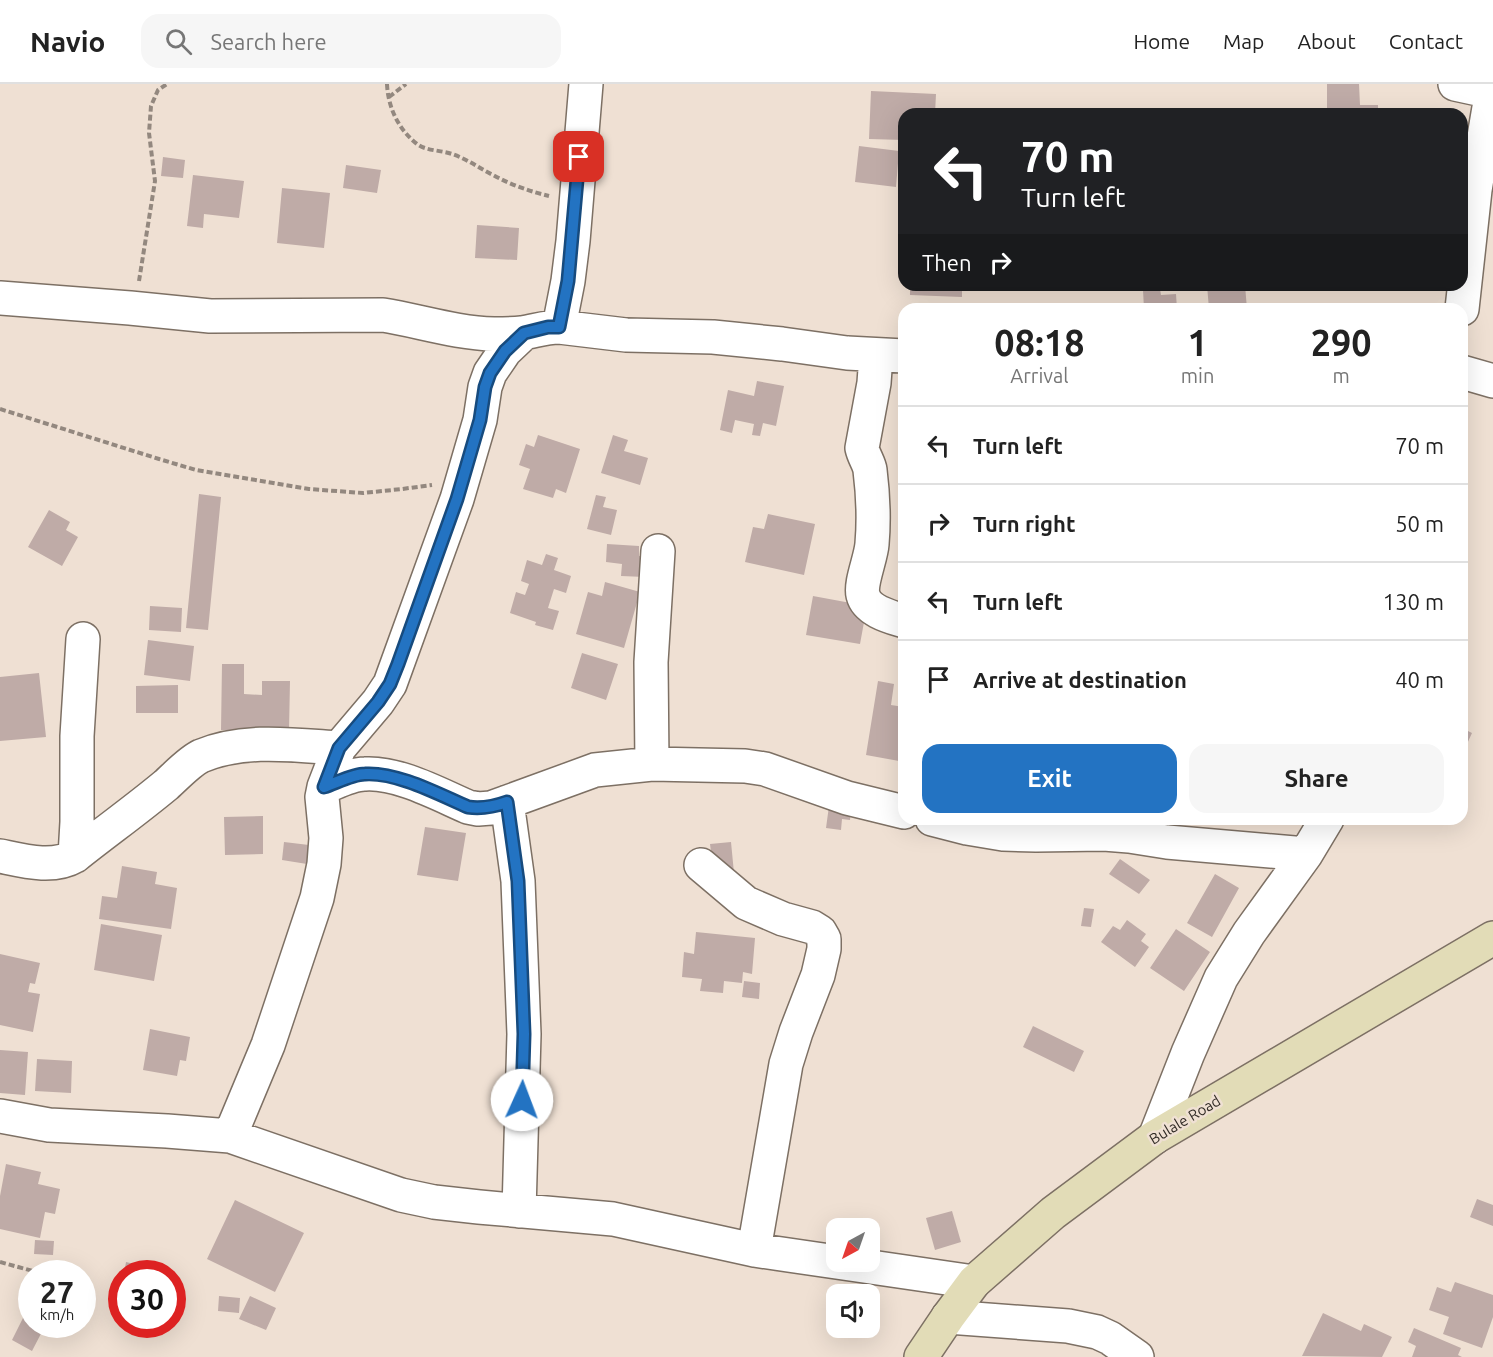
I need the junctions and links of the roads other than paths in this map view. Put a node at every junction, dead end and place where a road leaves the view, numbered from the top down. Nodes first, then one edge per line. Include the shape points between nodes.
1 (586, 84) edge
2 (1455, 84) edge
3 (1492, 88) edge
4 (1468, 254) edge
5 (0, 298) edge
6 (559, 327) junction
7 (524, 333) junction
8 (890, 356) edge
9 (1468, 374) edge
10 (1493, 381) edge
11 (658, 551) dead end
12 (898, 619) edge
13 (83, 639) dead end
14 (339, 748) junction
15 (652, 764) junction
16 (324, 787) junction
17 (507, 802) junction
18 (898, 810) edge
19 (955, 825) edge
20 (1324, 825) edge
21 (1306, 854) junction
22 (0, 856) edge
23 (75, 856) junction
24 (701, 865) dead end
25 (1493, 938) edge
26 (0, 1116) edge
27 (230, 1136) junction
28 (1155, 1137) junction
29 (519, 1211) junction
30 (754, 1250) junction
31 (975, 1282) junction
32 (948, 1317) junction
33 (921, 1357) edge
34 (1137, 1357) edge

1 - 6 street via 568,281
2 - 3 street
3 - 4 street
5 - 7 street via 210,316 383,315 474,333
6 - 7 street
6 - 8 street via 626,335 712,337
7 - 14 street via 490,373 462,481 390,684
8 - 12 street via 874,383 862,448 869,467 872,507 872,546 863,594 875,609
9 - 10 street
11 - 15 street via 651,662
13 - 23 street via 76,736
14 - 16 street
14 - 23 street via 252,745 198,757
15 - 17 street via 595,770
15 - 18 street via 765,769
16 - 17 street via 363,774 380,774 400,778 468,807 478,809
16 - 27 street via 326,838 317,898 268,1045
17 - 29 street via 518,881 524,1034
19 - 21 street via 1003,834 1104,834
20 - 21 street
21 - 28 street via 1221,978
22 - 23 street via 54,863
24 - 30 street via 746,903 812,927 824,939 818,975 786,1064
25 - 28 street, Bulale Road
26 - 27 street via 49,1125
27 - 29 street via 401,1195
28 - 31 street, Bulale Road via 1053,1213
29 - 30 street via 613,1219
30 - 31 street
31 - 32 street, Bulale Road
32 - 33 street, Bulale Road
32 - 34 street via 1068,1326 1097,1332

